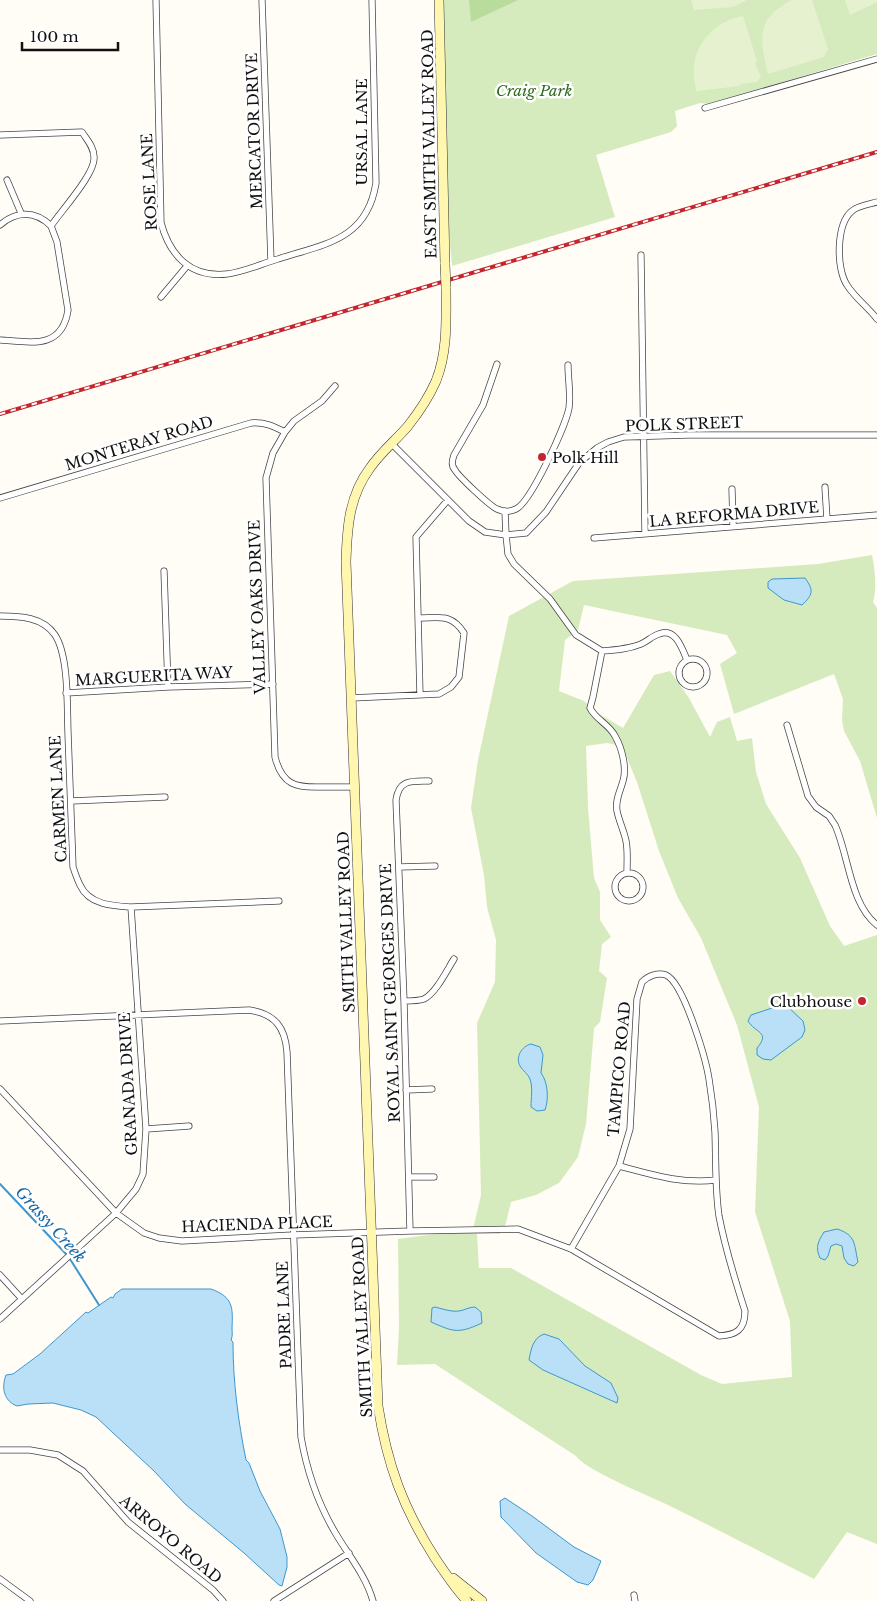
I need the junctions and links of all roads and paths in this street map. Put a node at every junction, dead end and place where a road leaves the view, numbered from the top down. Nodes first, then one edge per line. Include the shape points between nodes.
1 (156, 0) edge
2 (262, 0) edge
3 (372, 0) edge
4 (439, 0) edge
5 (877, 59) edge
6 (705, 108) dead end
7 (0, 135) edge
8 (7, 180) dead end
9 (877, 202) edge
10 (21, 213) junction
11 (0, 225) edge
12 (51, 226) junction
13 (640, 254) dead end
14 (272, 261) junction
15 (187, 266) junction
16 (446, 287) joint
17 (161, 297) dead end
18 (877, 320) edge
19 (0, 340) edge
20 (497, 364) dead end
21 (568, 365) dead end
22 (335, 386) dead end
23 (285, 432) junction
24 (877, 434) edge
25 (643, 436) junction
26 (391, 443) junction
27 (825, 487) dead end
28 (732, 489) dead end
29 (0, 498) edge
30 (448, 501) junction
31 (505, 511) junction
32 (877, 515) edge
33 (827, 519) junction
34 (733, 526) junction
35 (645, 534) junction
36 (506, 535) junction
37 (594, 538) dead end
38 (164, 571) dead end
39 (0, 616) edge
40 (418, 618) junction
41 (602, 651) junction
42 (687, 660) junction
43 (273, 684) junction
44 (168, 687) junction
45 (66, 693) junction
46 (420, 694) junction
47 (351, 698) junction
48 (787, 726) dead end
49 (429, 781) dead end
50 (354, 787) junction
51 (165, 797) dead end
52 (71, 801) junction
53 (435, 866) dead end
54 (399, 867) junction
55 (627, 872) junction
56 (279, 901) dead end
57 (131, 907) junction
58 (877, 925) edge
59 (454, 959) dead end
60 (404, 1001) junction
61 (138, 1016) junction
62 (0, 1022) edge
63 (0, 1089) edge
64 (432, 1089) dead end
65 (406, 1090) junction
66 (188, 1126) dead end
67 (146, 1129) junction
68 (619, 1166) junction
69 (409, 1177) junction
70 (434, 1177) dead end
71 (716, 1180) junction
72 (116, 1213) junction
73 (410, 1231) junction
74 (372, 1232) junction
75 (294, 1235) junction
76 (571, 1249) junction
77 (0, 1275) edge
78 (22, 1299) junction
79 (0, 1319) edge
80 (0, 1450) edge
81 (349, 1553) junction
82 (443, 1570) junction
83 (0, 1579) edge
84 (30, 1601) edge
85 (223, 1601) edge
86 (274, 1601) edge
87 (374, 1601) edge
88 (467, 1601) edge
89 (482, 1601) edge

1 - 15 street, ROSE LANE via 161,224 169,246
2 - 14 street, MERCATOR DRIVE
3 - 14 street, URSAL LANE via 374,198 360,221 344,236
4 - 16 main road, EAST SMITH VALLEY ROAD, bridge
5 - 6 street
7 - 12 street via 82,132 92,147 94,160 90,173
8 - 10 street
9 - 18 street via 852,210 842,229 839,247 845,283
10 - 11 street
10 - 12 street via 38,216
12 - 19 street via 68,310 67,319 59,333 46,340
13 - 25 street
14 - 15 street, ROSE LANE via 215,275
15 - 17 street
16 - 26 main road, SMITH VALLEY ROAD via 446,335 436,380 414,417
20 - 31 street via 483,405 452,462 461,477 496,509
21 - 31 street via 569,408 550,457 526,500 516,509
22 - 23 street, VALLEY OAKS DRIVE
23 - 29 street, MONTERAY ROAD via 261,422 251,423
23 - 43 street, VALLEY OAKS DRIVE via 274,452 266,478
24 - 25 street, POLK STREET
25 - 35 street
25 - 36 street, POLK STREET via 624,437 597,448 579,463 546,512 526,533
26 - 30 street, POLK STREET
26 - 47 main road, SMITH VALLEY ROAD via 363,479 352,502 347,528
27 - 33 street
28 - 34 street
30 - 36 street, POLK STREET via 484,532
30 - 40 street via 416,537
31 - 36 street
32 - 33 street, LA REFORMA DRIVE
33 - 34 street, LA REFORMA DRIVE
34 - 35 street, LA REFORMA DRIVE
35 - 37 street, LA REFORMA DRIVE
36 - 41 street via 508,554 514,564 550,599 576,635
38 - 44 street
39 - 45 street, CARMEN LANE via 29,618 50,628 63,653
40 - 46 street
40 - 46 street via 450,618 464,633 459,677 439,694
41 - 42 street via 623,649 667,632 680,642
41 - 55 street via 590,708 594,716 607,724 615,735 623,758 624,781 617,799 617,811 627,844
42 - 42 street via 699,660 705,666 706,678 700,685 691,687 680,679 679,670
43 - 44 street, MARGUERITA WAY
43 - 50 street, VALLEY OAKS DRIVE via 275,757 280,772 299,787
44 - 45 street, MARGUERITA WAY
45 - 52 street, CARMEN LANE
46 - 47 street
47 - 50 main road, SMITH VALLEY ROAD
48 - 58 street via 808,796 832,819 860,905
49 - 54 street, ROYAL SAINT GEORGES DRIVE via 406,782 397,793
50 - 74 main road, SMITH VALLEY ROAD
51 - 52 street
52 - 57 street, CARMEN LANE via 73,866 80,887 91,898 109,906
53 - 54 street
54 - 60 street, ROYAL SAINT GEORGES DRIVE
55 - 55 street via 636,874 644,886 640,896 632,901 623,900 615,889 616,880
56 - 57 street, CARMEN LANE
57 - 61 street, GRANADA DRIVE
59 - 60 street via 426,998
60 - 65 street, ROYAL SAINT GEORGES DRIVE
61 - 62 street
61 - 67 street, GRANADA DRIVE
61 - 75 street, PADRE LANE via 249,1010 270,1017 282,1029 286,1040
63 - 72 street, HACIENDA PLACE
64 - 65 street
65 - 69 street, ROYAL SAINT GEORGES DRIVE
66 - 67 street
67 - 72 street, GRANADA DRIVE via 143,1174 136,1189
68 - 71 street via 668,1179
68 - 71 street, TAMPICO ROAD via 630,1129 637,999 642,982 654,974 666,975 676,984 693,1022 709,1078
68 - 76 street, TAMPICO ROAD
69 - 70 street
69 - 73 street, ROYAL SAINT GEORGES DRIVE
71 - 76 street, HACIENDA PLACE via 719,1215 745,1311 745,1320 738,1331 730,1335 719,1336
72 - 75 street, HACIENDA PLACE via 144,1233 182,1241
72 - 78 street, GRANADA DRIVE
73 - 74 street, HACIENDA PLACE
73 - 76 street, HACIENDA PLACE via 518,1229
74 - 75 street, HACIENDA PLACE
74 - 82 main road, SMITH VALLEY ROAD via 377,1386 384,1442 409,1514
75 - 81 street, PADRE LANE via 303,1451 317,1498
77 - 78 street
78 - 79 street, GRANADA DRIVE
80 - 85 street, ARROYO ROAD via 58,1454 83,1471 128,1522
81 - 86 street
81 - 87 street, PADRE LANE
82 - 88 main road
82 - 89 main road
83 - 84 street

